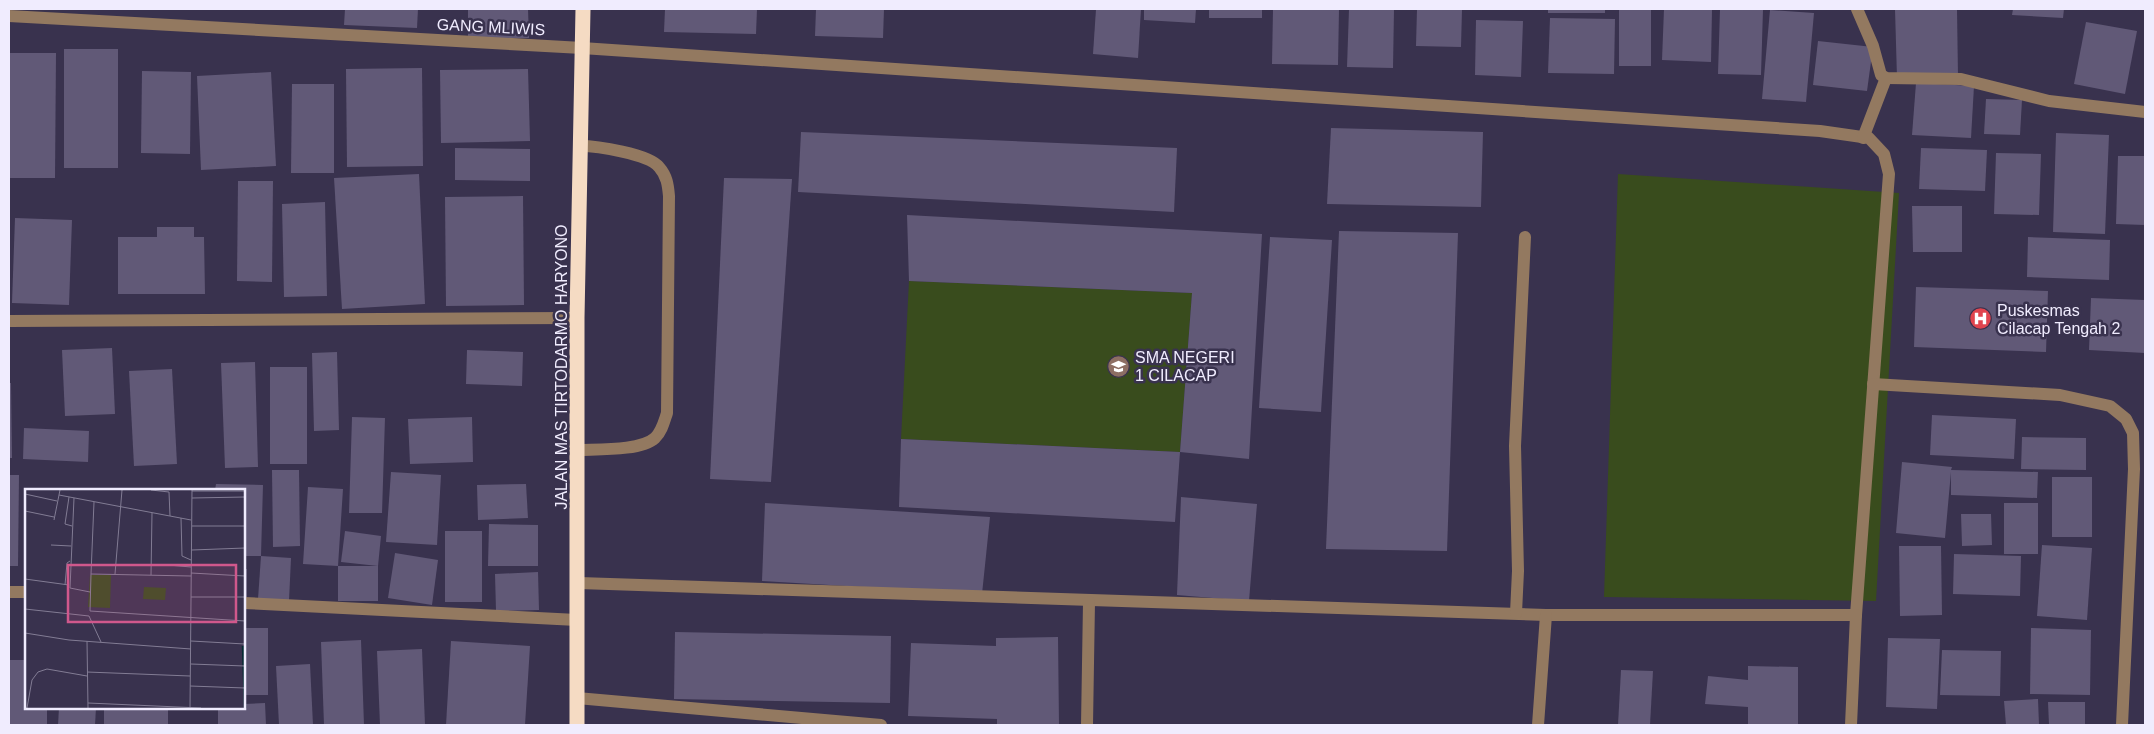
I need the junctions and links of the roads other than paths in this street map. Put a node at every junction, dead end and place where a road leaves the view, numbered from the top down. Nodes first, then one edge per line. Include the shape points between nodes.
1 (582, 9) edge
2 (1857, 9) edge
3 (9, 16) edge
4 (582, 48) junction
5 (1886, 78) junction
6 (2145, 112) edge
7 (1864, 138) junction
8 (580, 146) junction
9 (1525, 237) dead end
10 (577, 318) junction
11 (9, 321) edge
12 (1873, 384) junction
13 (578, 450) junction
14 (2140, 470) edge
15 (579, 583) junction
16 (9, 592) edge
17 (25, 592) edge
18 (1089, 602) junction
19 (245, 603) edge
20 (1516, 614) junction
21 (1546, 615) junction
22 (1856, 615) junction
23 (577, 620) junction
24 (577, 698) junction
25 (577, 725) edge
26 (881, 725) edge
27 (1087, 725) edge
28 (1538, 725) edge
29 (1851, 725) edge
30 (2122, 725) edge

1 - 4 highway, JALAN MAS TIRTODARMO HARYONO
2 - 5 street via 1873,46 1881,76
3 - 4 street, GANG MLIWIS
4 - 7 street, GANG MLIWIS via 1810,131
4 - 8 highway, JALAN MAS TIRTODARMO HARYONO
5 - 6 street via 1962,79 2049,101
5 - 7 street
7 - 12 street via 1869,138 1884,154 1889,174
8 - 10 highway, JALAN MAS TIRTODARMO HARYONO
8 - 13 street via 597,146 635,155 658,165 667,180 669,216 667,413 662,428 654,439 639,446
9 - 20 street via 1515,446
10 - 11 street
10 - 13 highway, JALAN MAS TIRTODARMO HARYONO
12 - 14 street via 2060,395 2110,406 2126,419 2133,433
12 - 22 street
13 - 15 highway, JALAN MAS TIRTODARMO HARYONO
14 - 30 street
15 - 18 street
15 - 23 highway, JALAN MAS TIRTODARMO HARYONO
16 - 17 street
18 - 20 street
18 - 27 street
19 - 23 street
20 - 21 street
21 - 22 street
21 - 28 street
22 - 29 street
23 - 24 highway, JALAN MAS TIRTODARMO HARYONO
24 - 25 highway, JALAN MAS TIRTODARMO HARYONO
24 - 26 street

